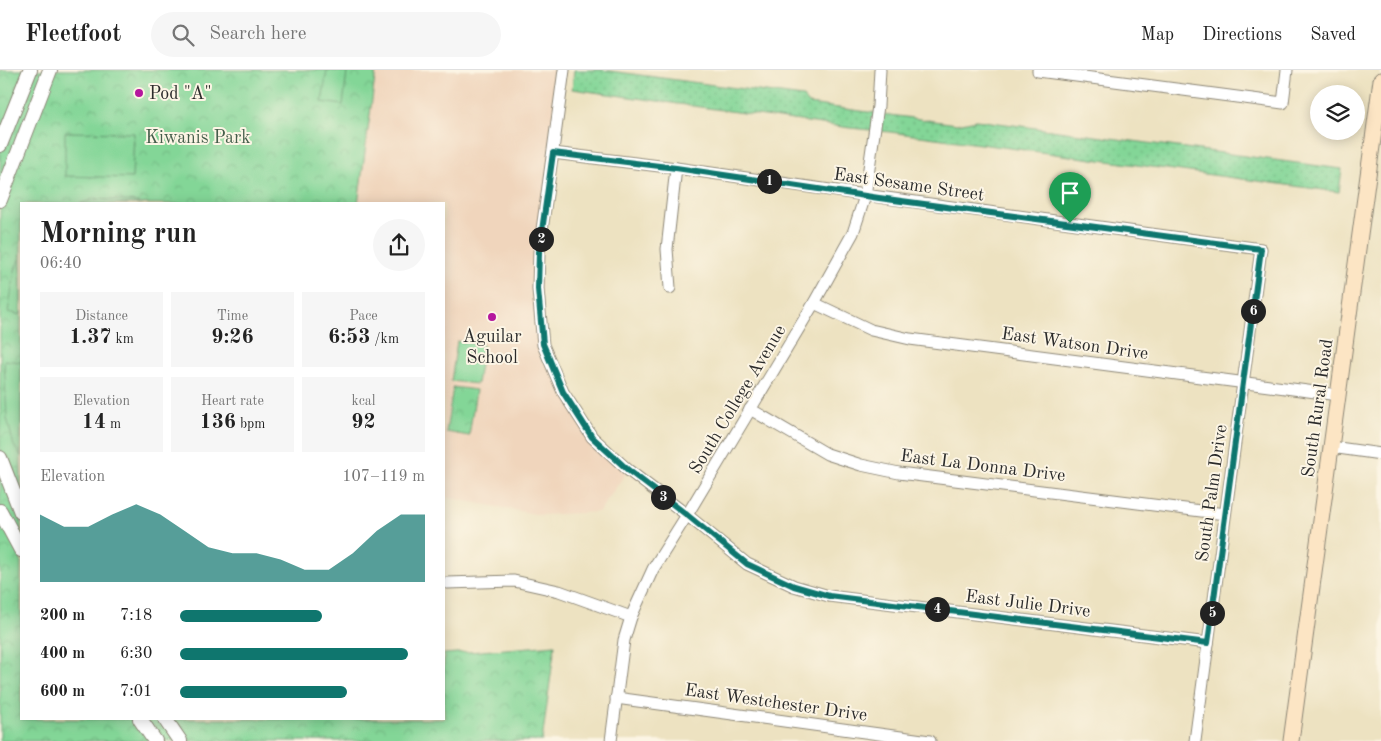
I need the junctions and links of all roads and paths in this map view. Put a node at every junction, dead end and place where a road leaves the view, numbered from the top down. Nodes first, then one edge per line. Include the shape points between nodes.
1 (30, 70) edge
2 (50, 70) edge
3 (564, 70) edge
4 (880, 70) edge
5 (1038, 70) edge
6 (1288, 70) edge
7 (1381, 80) edge
8 (0, 145) edge
9 (553, 153) junction
10 (676, 168) junction
11 (865, 196) junction
12 (0, 200) edge
13 (1261, 249) joint
14 (670, 288) dead end
15 (814, 303) junction
16 (1243, 383) junction
17 (1338, 395) junction
18 (750, 409) junction
19 (1331, 447) junction
20 (1381, 454) edge
21 (0, 458) edge
22 (20, 509) edge
23 (0, 511) edge
24 (1226, 514) junction
25 (687, 515) junction
26 (20, 548) edge
27 (447, 583) dead end
28 (631, 617) junction
29 (1208, 643) junction
30 (616, 698) junction
31 (141, 720) edge
32 (165, 720) edge
33 (155, 741) edge
34 (180, 741) edge
35 (611, 741) edge
36 (930, 741) edge
37 (1195, 741) edge
38 (1291, 741) edge

1 - 8 street
2 - 12 street
3 - 9 street, East Julie Drive
4 - 11 street, South College Avenue
5 - 6 street via 1284,103
7 - 17 main road, South Rural Road
9 - 10 street, East Sesame Street
9 - 25 street, East Julie Drive via 539,252 538,289 543,344 563,392 592,437 628,470
10 - 11 street, East Sesame Street
10 - 14 street via 667,248
11 - 13 street, East Sesame Street
11 - 15 street, South College Avenue via 853,233
13 - 16 street, South Palm Drive
15 - 16 street, East Watson Drive via 871,330 910,339
15 - 18 street, South College Avenue
16 - 17 street, East Watson Drive
16 - 24 street, South Palm Drive
17 - 19 main road, South Rural Road
18 - 24 street, East La Donna Drive via 827,454 861,465 900,473
18 - 25 street, South College Avenue
19 - 20 street
19 - 38 main road, South Rural Road
21 - 22 street
23 - 26 street
24 - 29 street, South Palm Drive
25 - 28 street, South College Avenue via 653,569
25 - 29 street, East Julie Drive via 747,564 794,586 829,596
27 - 28 street via 514,581 559,591
28 - 30 street, South College Avenue via 624,640
29 - 37 street, South Palm Drive
30 - 35 street, South College Avenue
30 - 36 street, East Westchester Drive
31 - 33 street
32 - 34 street

